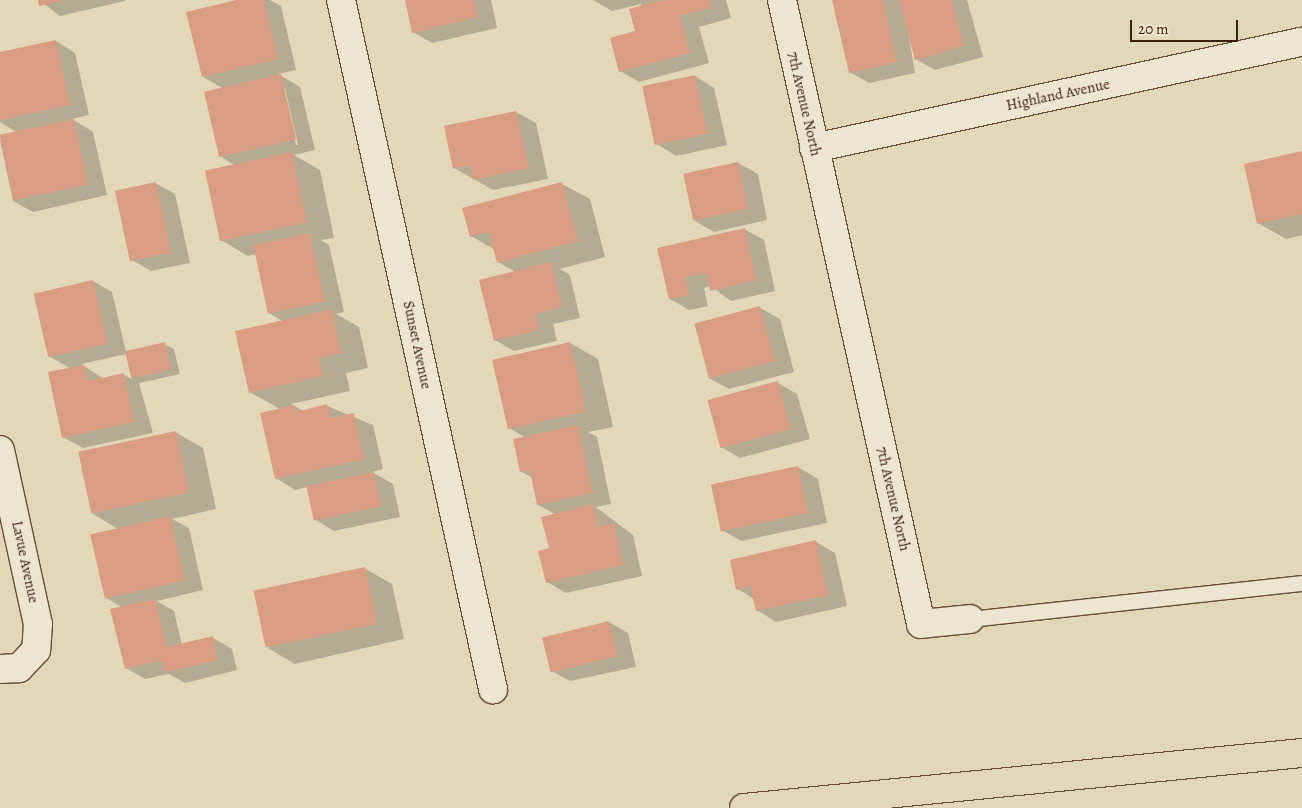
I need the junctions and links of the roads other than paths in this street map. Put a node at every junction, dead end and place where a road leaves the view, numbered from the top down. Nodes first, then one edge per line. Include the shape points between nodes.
1 (341, 0) edge
2 (782, 0) edge
3 (1302, 42) edge
4 (814, 148) junction
5 (0, 450) edge
6 (1302, 583) edge
7 (970, 619) joint
8 (9, 669) edge
9 (493, 689) dead end
10 (1302, 753) edge
11 (744, 808) edge

1 - 9 street, Sunset Avenue
2 - 4 street, 7th Avenue North
3 - 4 street, Highland Avenue
4 - 7 street, 7th Avenue North via 922,624
5 - 8 street, Lavue Avenue via 38,624 36,650
6 - 7 lane, 7th Avenue North
10 - 11 highway

